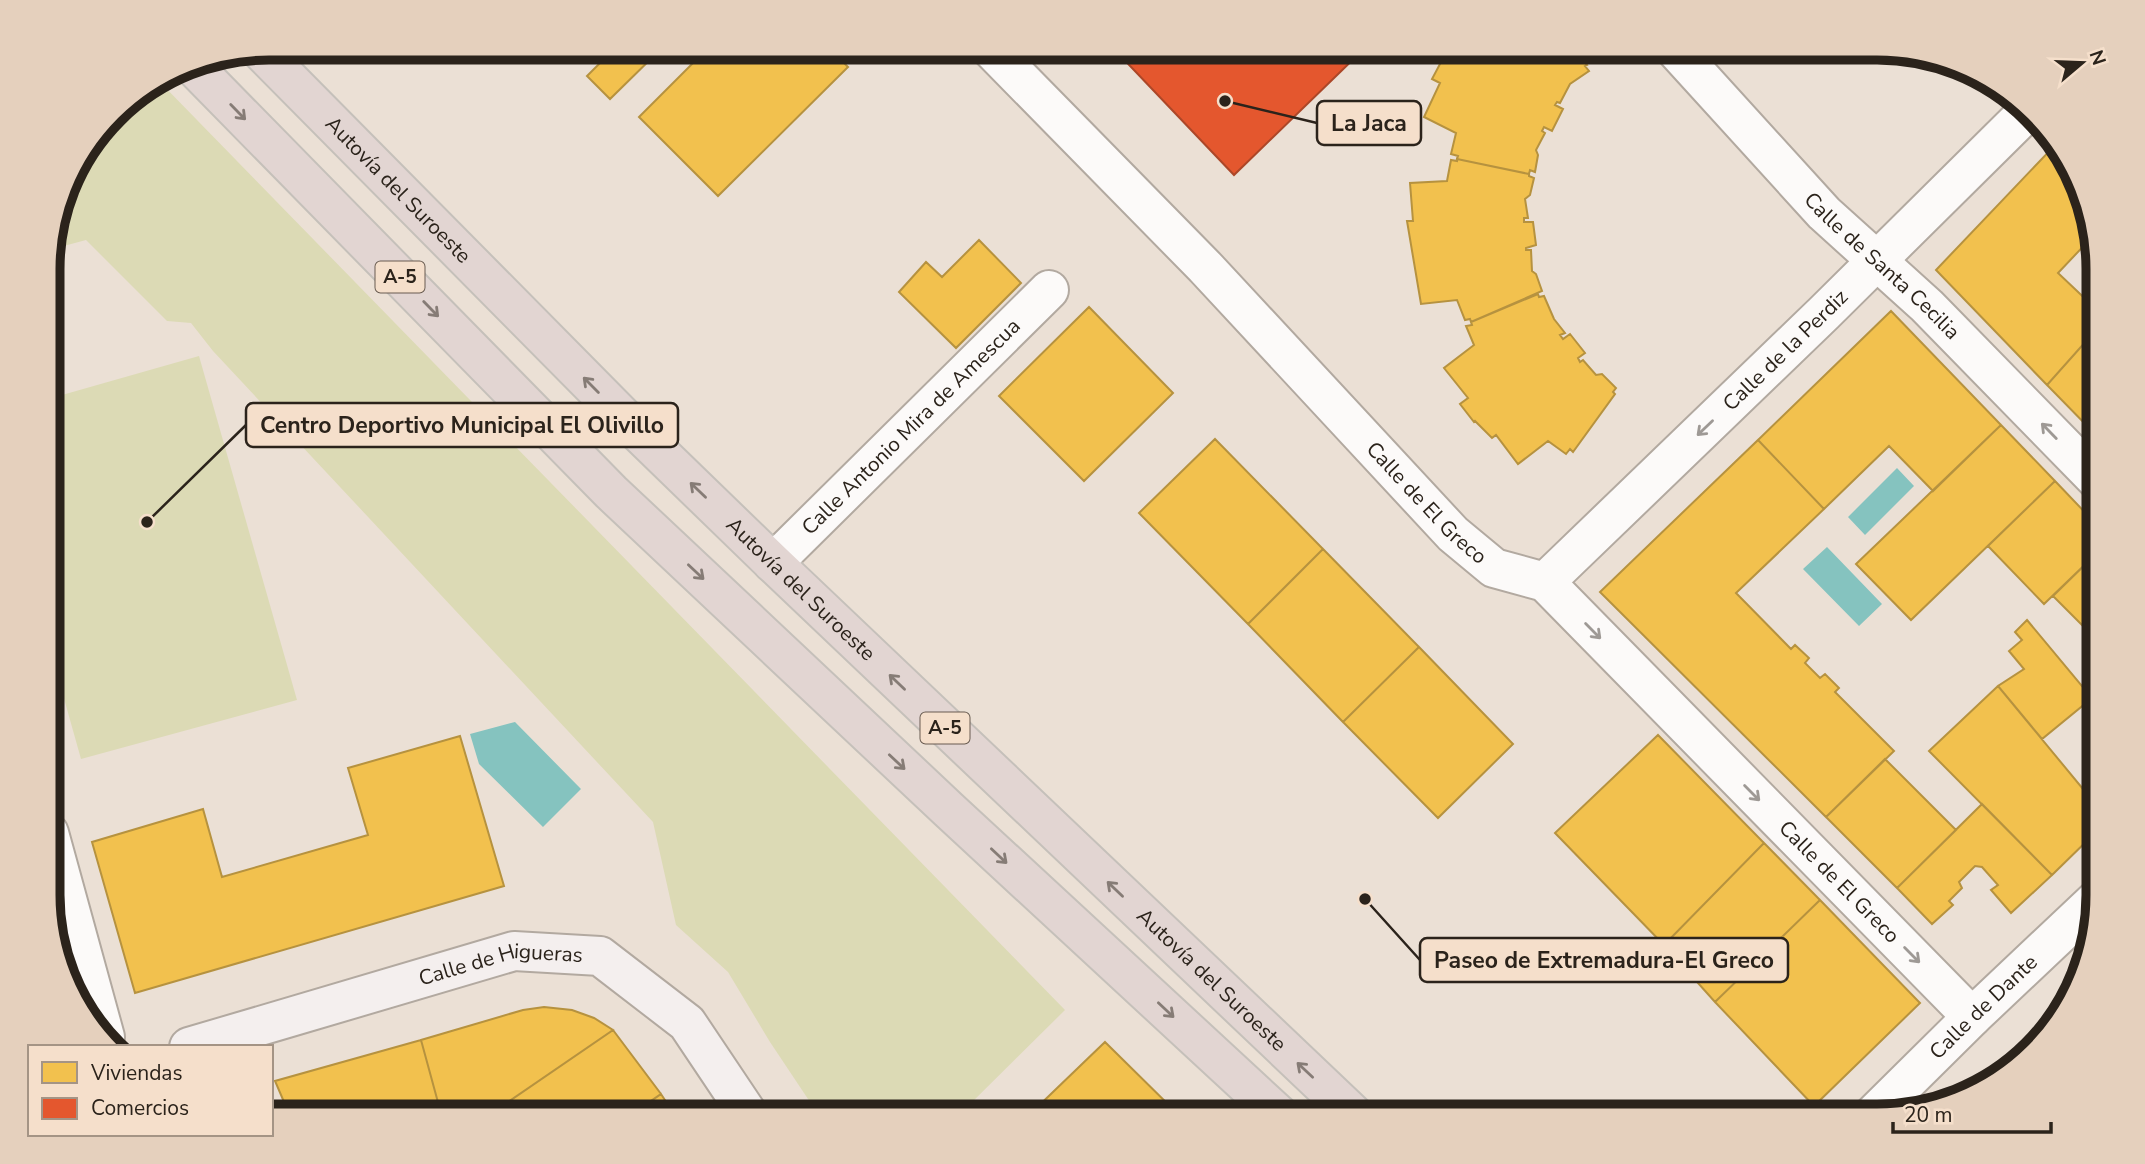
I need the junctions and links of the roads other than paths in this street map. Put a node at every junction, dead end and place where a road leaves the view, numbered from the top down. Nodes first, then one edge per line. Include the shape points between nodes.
1 (270, 60) edge
2 (1002, 60) edge
3 (1685, 60) edge
4 (199, 72) edge
5 (2021, 118) edge
6 (1876, 260) junction
7 (1049, 290) dead end
8 (2086, 470) edge
9 (773, 563) junction
10 (1545, 582) junction
11 (60, 873) edge
12 (2084, 919) edge
13 (1972, 1017) junction
14 (100, 1018) edge
15 (199, 1045) edge
16 (741, 1104) edge
17 (1267, 1104) edge
18 (1342, 1104) edge
19 (1884, 1104) edge

9 -> 1 highway, Autovía del Suroeste / A-5
2 - 10 street, Calle de El Greco via 1205,267 1453,534 1494,568
3 - 6 street, Calle de Santa Cecilia via 1824,214
4 -> 17 highway, A-5 via 611,492
5 - 6 street, Calle de la Perdiz
8 -> 6 street, Calle de Santa Cecilia
6 -> 10 street, Calle de la Perdiz
7 - 9 street, Calle Antonio Mira de Amescua
18 -> 9 highway, Autovía del Suroeste / A-5
10 -> 13 street, Calle de El Greco
11 - 14 street
12 - 13 street, Calle de Dante
13 - 19 street, Calle de Dante
15 - 16 main road, Calle de Higueras via 514,951 600,956 688,1023

